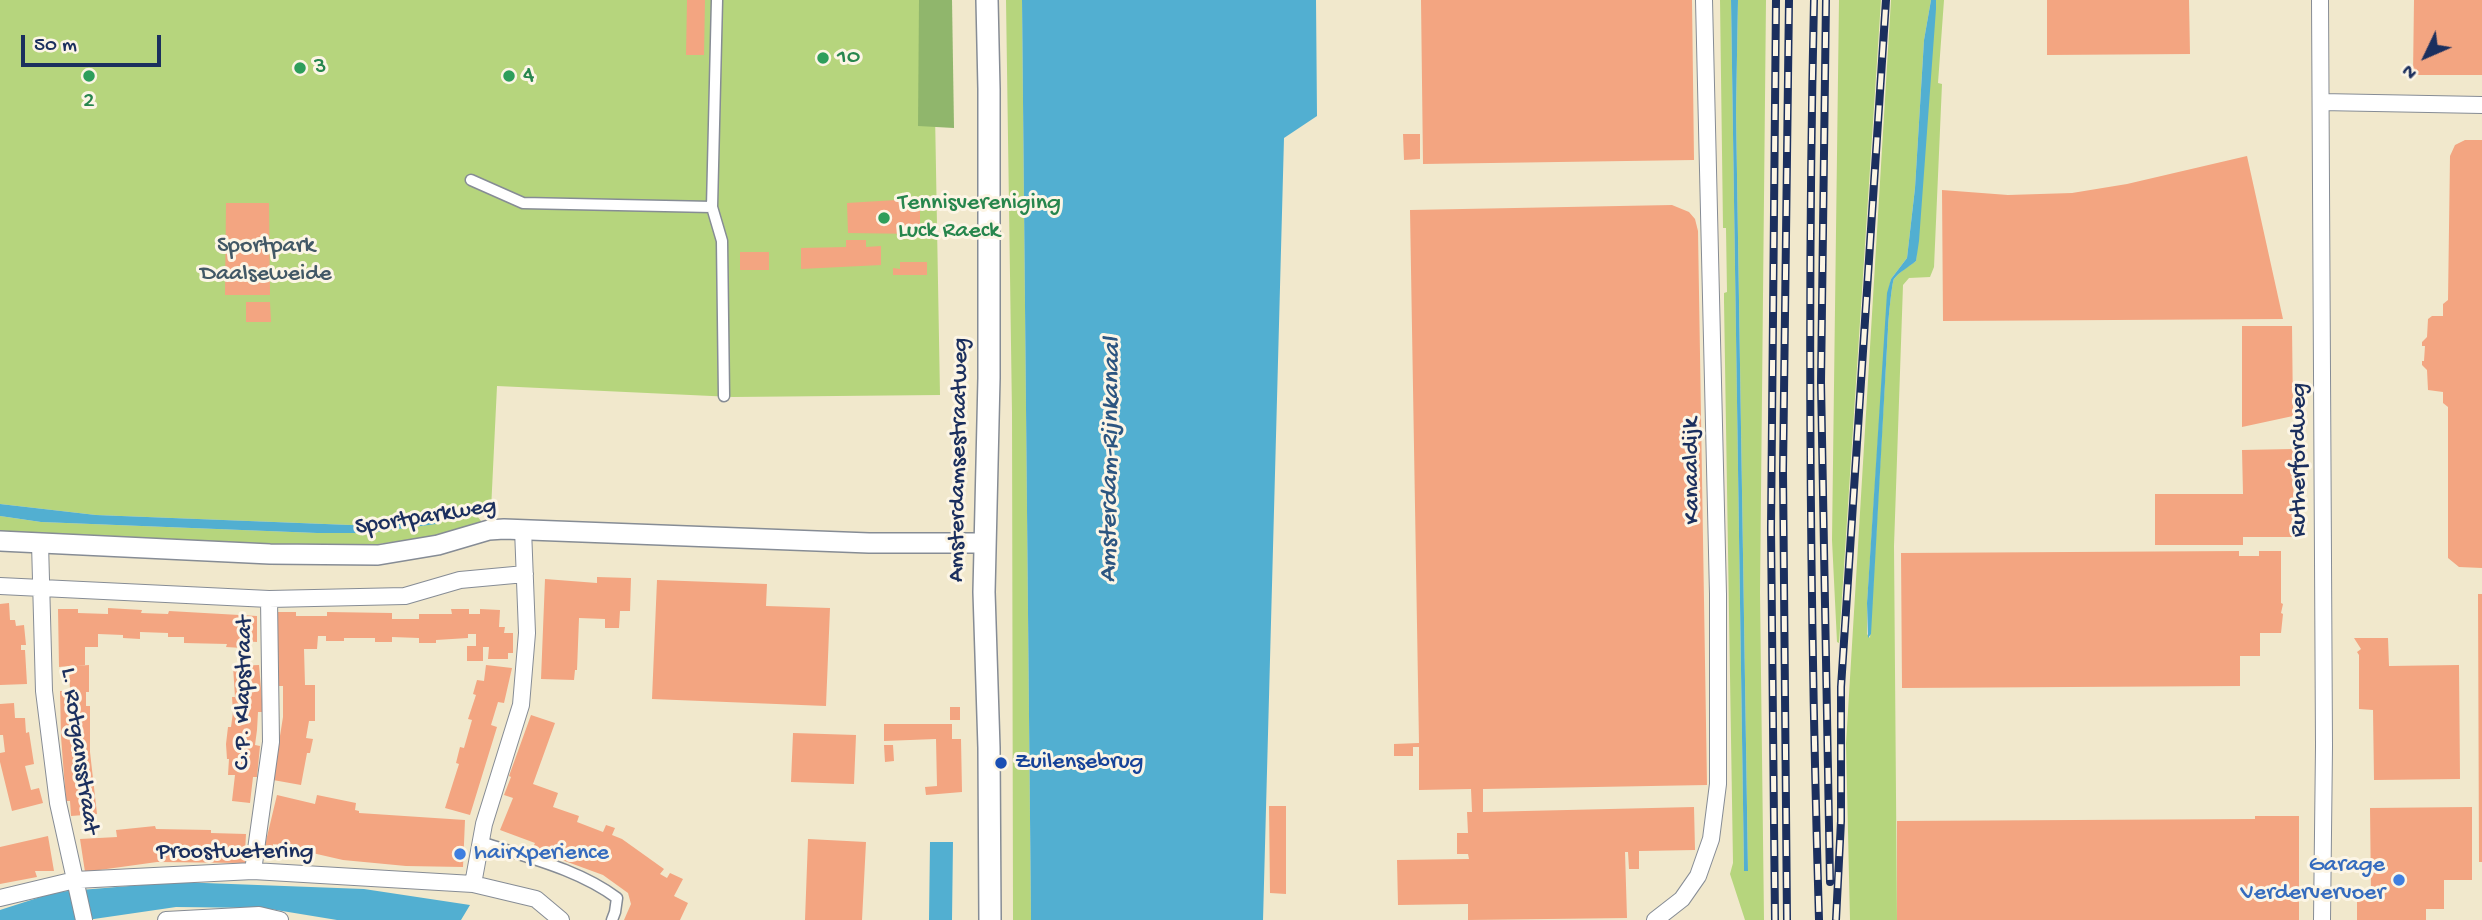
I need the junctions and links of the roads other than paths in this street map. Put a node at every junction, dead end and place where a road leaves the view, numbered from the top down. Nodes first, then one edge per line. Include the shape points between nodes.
1 (717, 0) edge
2 (987, 0) edge
3 (1704, 0) edge
4 (2320, 0) edge
5 (2321, 102) junction
6 (2482, 105) edge
7 (471, 180) dead end
8 (712, 207) junction
9 (724, 396) dead end
10 (523, 529) junction
11 (0, 541) edge
12 (40, 543) junction
13 (985, 543) junction
14 (525, 574) junction
15 (0, 586) edge
16 (41, 588) junction
17 (269, 599) junction
18 (481, 842) junction
19 (253, 871) junction
20 (76, 883) junction
21 (473, 884) junction
22 (0, 898) edge
23 (84, 920) edge
24 (166, 920) edge
25 (280, 920) edge
26 (561, 920) edge
27 (612, 920) edge
28 (990, 920) edge
29 (1655, 920) edge
30 (2322, 920) edge

1 - 8 street
2 - 13 main road, Amsterdamsestraatweg
3 - 29 street, Kanaaldijk via 1718,580 1718,784 1711,839 1698,876 1682,899
4 - 5 street, Rutherfordweg
5 - 6 street
5 - 30 street, Rutherfordweg
7 - 8 street via 523,203
8 - 9 street via 722,241
10 - 12 street, Sportparkweg via 489,530 378,555
10 - 13 street, Sportparkweg via 869,543
10 - 14 street
11 - 12 street, Sportparkweg
12 - 16 street, L. Rotgansstraat
13 - 28 main road, Amsterdamsestraatweg
14 - 17 street via 460,580 405,596
14 - 18 street via 527,633 521,705
15 - 16 street
16 - 17 street
16 - 20 street, L. Rotgansstraat via 44,691 58,803
17 - 19 street, C.P. Klapstraat via 271,742
18 - 21 street
18 - 27 street via 603,888 617,898
19 - 20 street, Proostwetering
19 - 21 street, Proostwetering
20 - 22 street, Proostwetering
20 - 23 street, L. Rotgansstraat
21 - 26 street, Proostwetering via 536,900
24 - 25 street via 258,915

